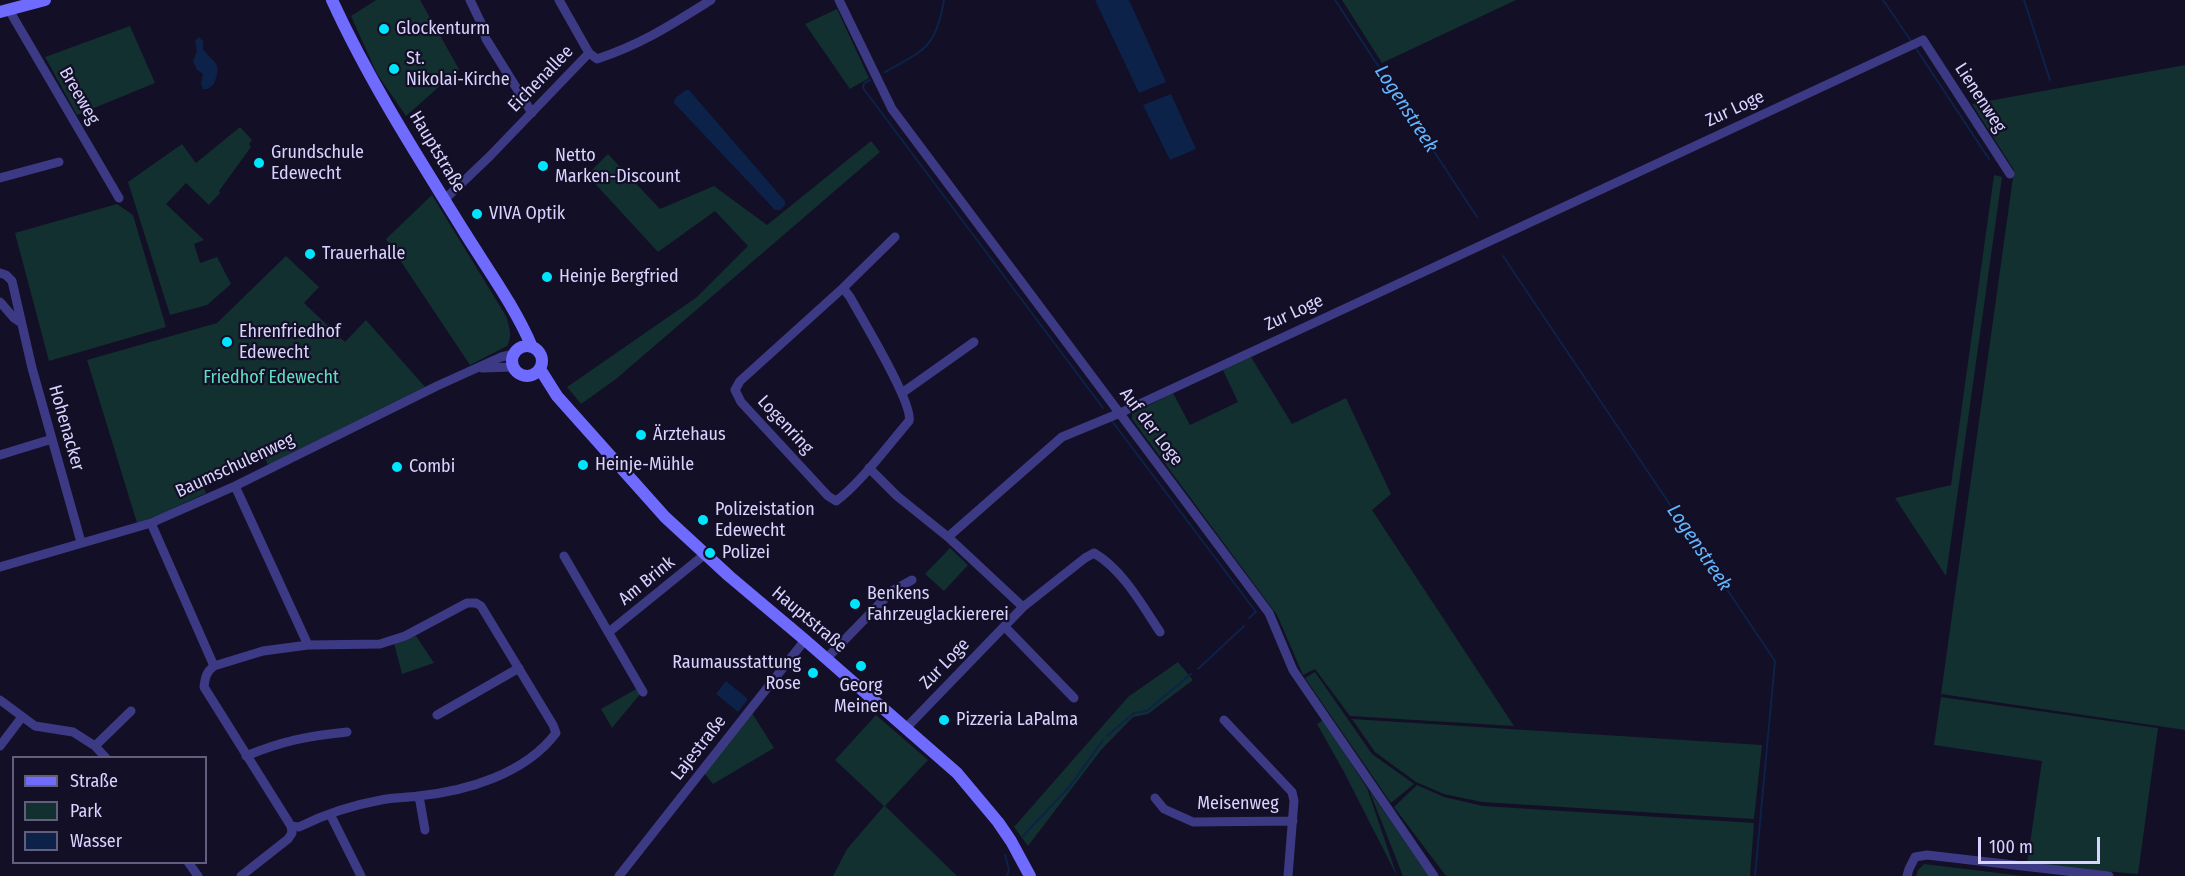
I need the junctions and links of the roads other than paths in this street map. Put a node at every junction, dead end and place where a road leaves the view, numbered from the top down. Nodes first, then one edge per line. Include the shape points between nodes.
1 (45, 0) edge
2 (332, 0) edge
3 (470, 0) edge
4 (559, 0) edge
5 (711, 0) edge
6 (839, 0) edge
7 (5, 11) edge
8 (1923, 40) joint
9 (589, 53) junction
10 (532, 113) junction
11 (59, 162) dead end
12 (2010, 174) dead end
13 (0, 178) edge
14 (119, 198) dead end
15 (444, 200) junction
16 (895, 237) dead end
17 (0, 273) edge
18 (843, 288) junction
19 (0, 302) edge
20 (20, 322) junction
21 (974, 342) dead end
22 (519, 354) junction
23 (536, 372) junction
24 (902, 393) junction
25 (1120, 413) junction
26 (52, 439) junction
27 (0, 454) edge
28 (869, 468) junction
29 (235, 486) junction
30 (152, 523) junction
31 (948, 537) junction
32 (81, 542) junction
33 (704, 555) junction
34 (564, 556) dead end
35 (0, 567) edge
36 (912, 580) dead end
37 (1023, 607) junction
38 (1005, 627) junction
39 (609, 632) junction
40 (1160, 632) dead end
41 (805, 640) junction
42 (308, 645) junction
43 (826, 658) junction
44 (214, 666) junction
45 (519, 669) junction
46 (643, 692) dead end
47 (1074, 698) dead end
48 (0, 700) edge
49 (131, 711) dead end
50 (436, 715) dead end
51 (22, 717) junction
52 (1224, 720) dead end
53 (906, 728) junction
54 (347, 732) dead end
55 (0, 746) edge
56 (95, 747) junction
57 (104, 756) edge
58 (246, 756) junction
59 (419, 796) junction
60 (1155, 798) dead end
61 (330, 814) junction
62 (1293, 821) junction
63 (291, 826) junction
64 (425, 830) dead end
65 (241, 876) edge
66 (361, 876) edge
67 (619, 876) edge
68 (1030, 876) edge
69 (1288, 876) edge
70 (1434, 876) edge
71 (1908, 876) edge
72 (2109, 876) edge

1 - 7 main road
2 - 15 main road, Hauptstraße via 358,55
3 - 10 street via 486,39
4 - 9 street
5 - 9 street, Eichenallee via 628,49 597,59
6 - 25 street, Auf der Loge via 892,108
7 - 14 street, Breeweg
8 - 12 street, Lienenweg
8 - 25 street, Zur Loge
9 - 10 street, Eichenallee
10 - 15 street, Eichenallee
11 - 13 street
15 - 22 main road, Hauptstraße via 517,320
16 - 18 street, Logenring
17 - 20 street, Hohenacker via 12,281
18 - 24 street, Logenring
18 - 28 street, Logenring via 740,381 735,390 741,402 836,501
19 - 20 street, Hohenacker
20 - 26 street, Hohenacker
21 - 24 street
22 - 23 main road via 519,374
22 - 23 main road, Hauptstraße via 541,356
22 - 29 street, Baumschulenweg via 474,369
23 - 33 main road, Hauptstraße via 634,485
24 - 28 street, Logenring via 911,415 909,421
25 - 31 street, Zur Loge via 1062,437
25 - 70 street, Auf der Loge via 1269,613 1293,670
26 - 27 street
26 - 32 street, Hohenacker
28 - 31 street
29 - 30 street, Baumschulenweg
29 - 42 street
30 - 32 street, Baumschulenweg
30 - 44 street
31 - 37 street
32 - 35 street, Baumschulenweg
33 - 39 street, Am Brink
33 - 41 main road, Hauptstraße
34 - 39 street, Am Brink
36 - 43 street via 892,591
37 - 38 street, Zur Loge
37 - 40 street, Zur Loge via 1094,553 1106,560
38 - 47 street
38 - 53 street, Zur Loge
39 - 46 street, Am Brink
41 - 43 main road, Hauptstraße
41 - 67 street, Lajestraße
42 - 44 street via 263,651
42 - 45 street via 380,644 405,636 467,603 476,603
43 - 53 main road, Hauptstraße
44 - 58 street via 204,687
45 - 50 street
45 - 59 street via 554,725 556,733 550,741 526,761 487,781
48 - 51 street
49 - 56 street
51 - 55 street
51 - 56 street via 35,726 73,732
52 - 62 street via 1292,792
53 - 68 main road, Hauptstraße via 970,788 1011,841
54 - 58 street via 302,737
56 - 57 street
58 - 63 street
59 - 61 street via 380,800
59 - 64 street
60 - 62 street, Meisenweg via 1164,809 1193,822
61 - 63 street via 299,827
61 - 66 street
62 - 69 street
63 - 65 street via 288,839
71 - 72 street via 1915,857 1927,855

